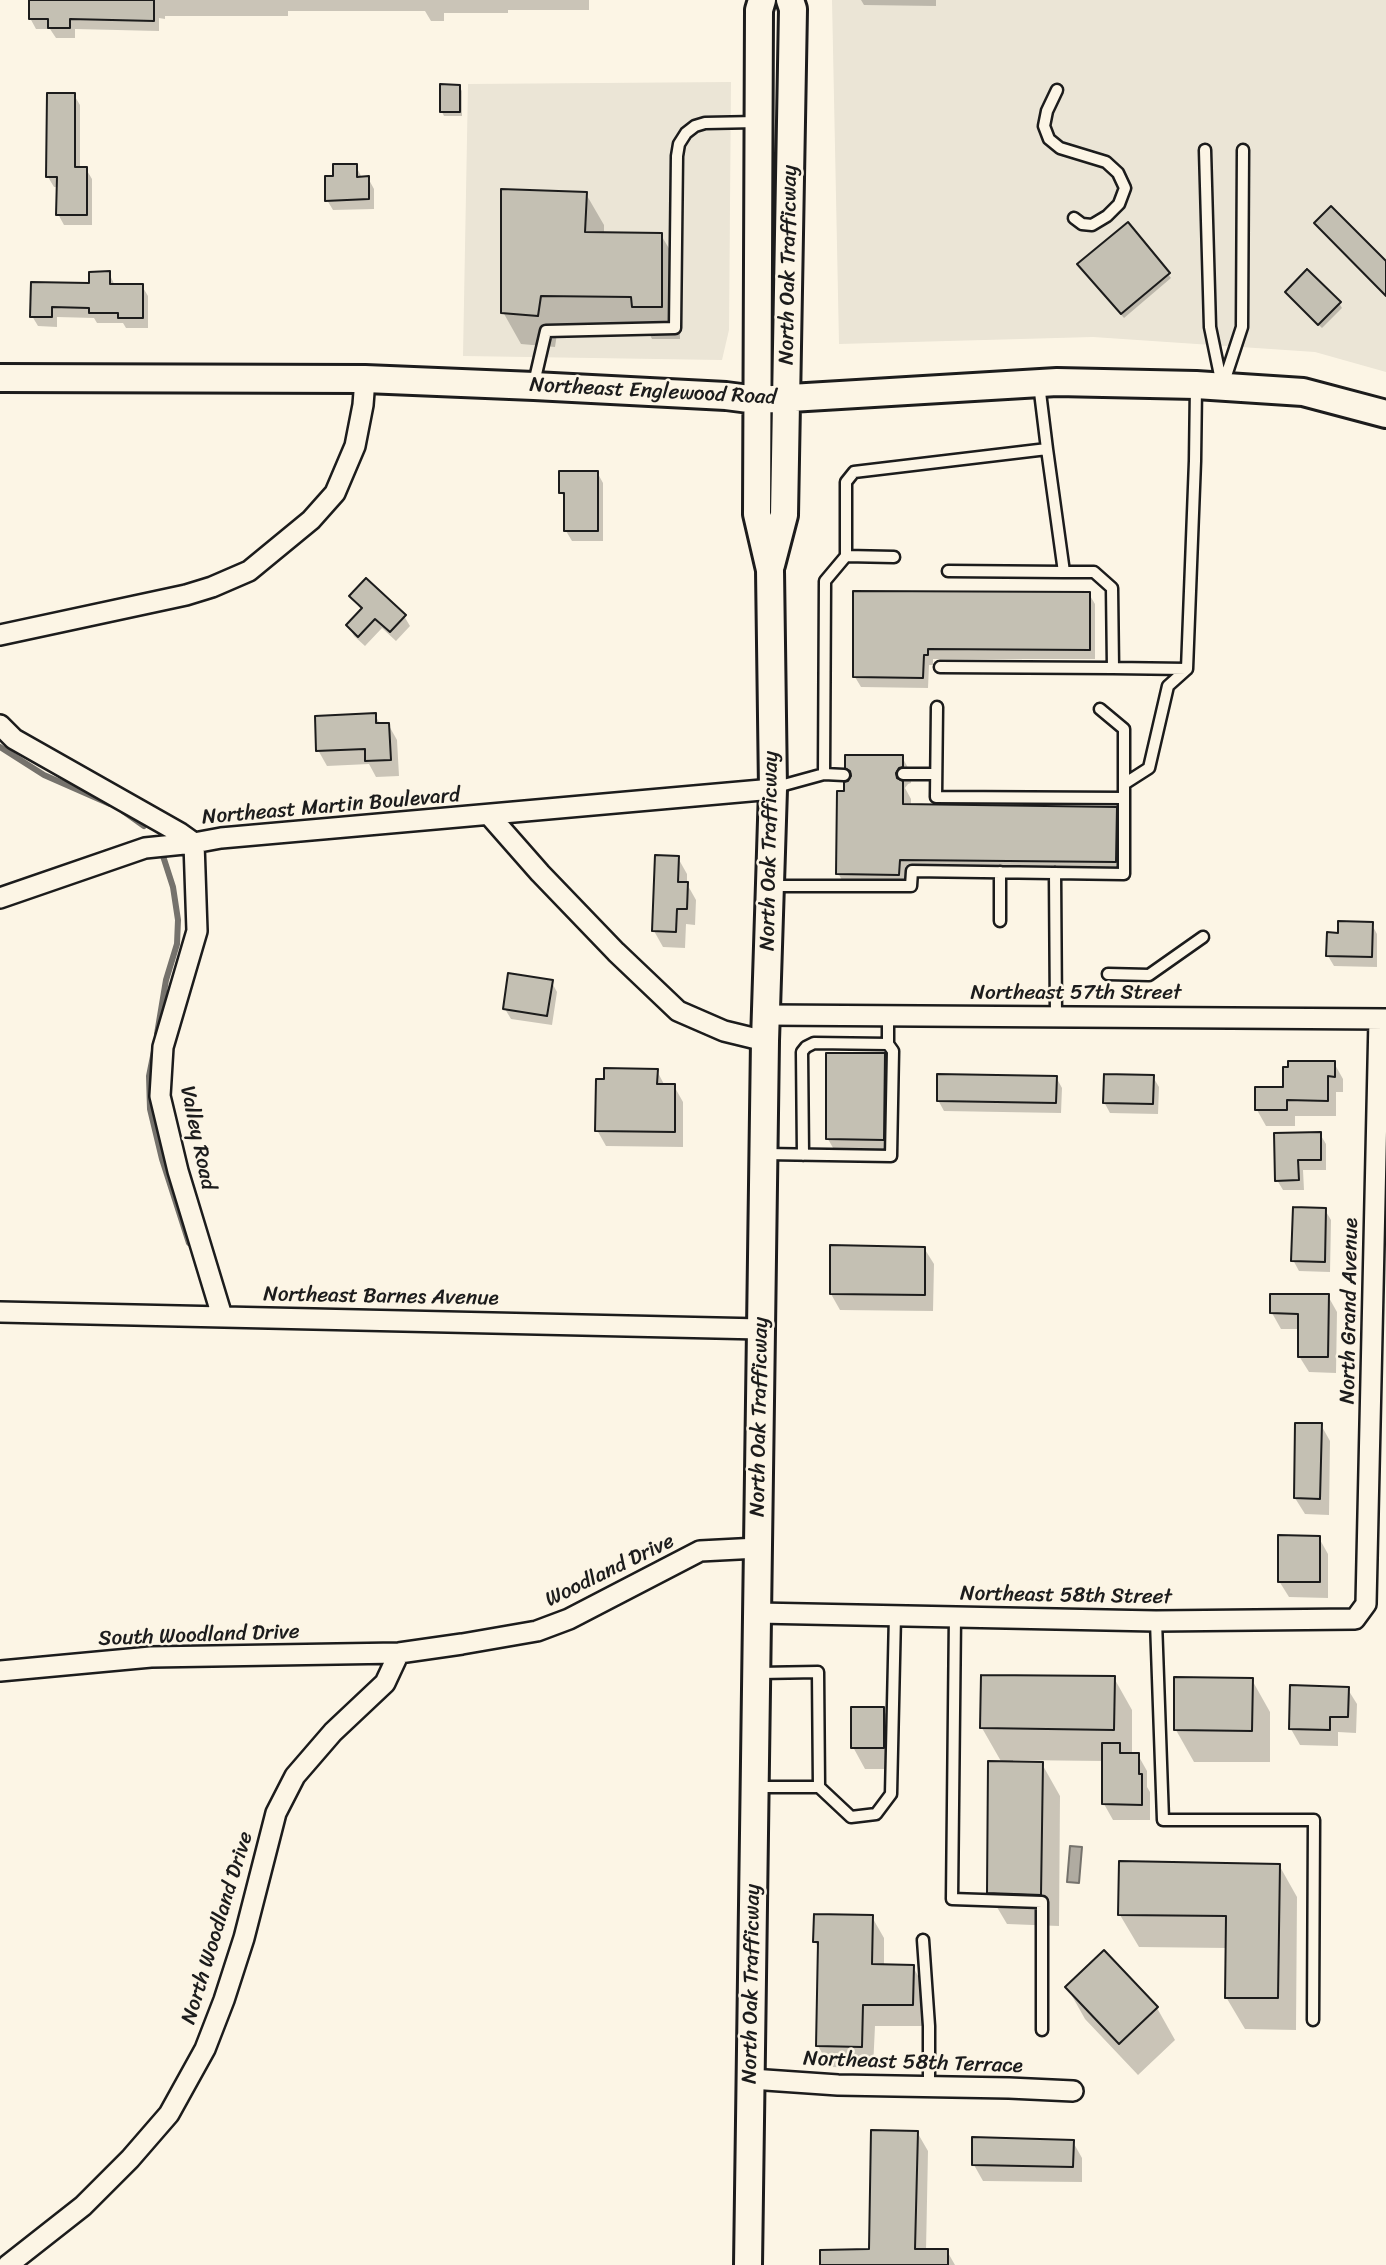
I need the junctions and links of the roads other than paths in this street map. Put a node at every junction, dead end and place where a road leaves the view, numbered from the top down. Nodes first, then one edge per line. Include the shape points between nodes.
1 (762, 0) edge
2 (790, 0) edge
3 (1057, 90) dead end
4 (758, 122) junction
5 (1205, 150) dead end
6 (1243, 150) dead end
7 (1074, 218) dead end
8 (0, 378) edge
9 (365, 379) junction
10 (1039, 383) junction
11 (1196, 385) junction
12 (1222, 385) junction
13 (534, 386) junction
14 (787, 398) junction
15 (757, 400) junction
16 (1386, 414) edge
17 (1047, 449) junction
18 (846, 556) junction
19 (894, 557) dead end
20 (770, 570) junction
21 (948, 571) dead end
22 (1063, 572) junction
23 (0, 635) edge
24 (940, 667) dead end
25 (1113, 668) junction
26 (1187, 669) junction
27 (937, 707) dead end
28 (1100, 709) dead end
29 (0, 725) edge
30 (824, 774) junction
31 (903, 774) dead end
32 (936, 774) junction
33 (844, 775) dead end
34 (1124, 784) junction
35 (773, 789) junction
36 (1124, 798) junction
37 (489, 815) junction
38 (194, 844) junction
39 (1000, 872) junction
40 (1055, 873) junction
41 (770, 886) junction
42 (0, 898) edge
43 (1000, 921) dead end
44 (1203, 937) dead end
45 (1108, 974) dead end
46 (888, 1015) junction
47 (1056, 1016) junction
48 (1383, 1019) edge
49 (765, 1028) junction
50 (888, 1044) junction
51 (763, 1154) junction
52 (803, 1155) junction
53 (0, 1312) edge
54 (222, 1316) junction
55 (761, 1329) junction
56 (758, 1548) junction
57 (1366, 1604) joint
58 (757, 1613) junction
59 (895, 1615) junction
60 (955, 1616) junction
61 (1156, 1622) junction
62 (399, 1653) junction
63 (0, 1671) edge
64 (756, 1672) junction
65 (755, 1787) junction
66 (818, 1787) junction
67 (923, 1940) dead end
68 (1312, 2020) dead end
69 (1042, 2030) dead end
70 (751, 2079) junction
71 (929, 2086) junction
72 (1073, 2091) dead end
73 (13, 2261) edge
74 (40, 2265) edge
75 (748, 2265) edge

1 - 4 main road, North Oak Trafficway
2 - 14 main road, North Oak Trafficway
3 - 7 lane via 1044,126 1049,139 1060,148 1106,162 1125,188 1119,204 1092,225
4 - 13 lane via 705,123 685,133 679,144 675,328 546,331
4 - 15 main road, North Oak Trafficway
5 - 12 lane via 1210,327
6 - 12 lane via 1242,327
8 - 9 main road, Northeast Englewood Road
9 - 13 main road, Northeast Englewood Road
9 - 23 street via 355,446 335,493 311,520 249,571 186,595
10 - 11 main road, Northeast Englewood Road
10 - 14 main road, Northeast Englewood Road
10 - 17 lane
11 - 12 main road, Northeast Englewood Road
11 - 26 lane
12 - 16 main road, Northeast Englewood Road via 1303,392
13 - 15 main road, Northeast Englewood Road
14 - 15 main road, Northeast Englewood Road
14 - 20 main road, North Oak Trafficway via 784,515
15 - 20 main road, North Oak Trafficway via 757,513
17 - 18 lane via 854,472 846,482
17 - 22 lane
18 - 19 lane
18 - 30 lane via 825,581
20 - 35 main road, North Oak Trafficway
21 - 22 lane
22 - 25 lane via 1094,572 1112,588
24 - 25 lane
25 - 26 lane
26 - 34 lane via 1168,686 1149,768
27 - 32 lane
28 - 34 lane via 1124,729
29 - 38 street, Northeast Martin Boulevard via 14,739
30 - 33 lane
30 - 35 lane
31 - 32 lane
32 - 36 lane via 936,796
34 - 36 lane
35 - 37 street, Northeast Martin Boulevard
35 - 41 main road, North Oak Trafficway
36 - 40 lane via 1124,874
37 - 38 street, Northeast Martin Boulevard
37 - 49 street, Northeast Martin Boulevard via 616,952 678,1011 724,1031
38 - 42 street via 145,848
38 - 54 street, Valley Road via 197,931 163,1047 160,1096
39 - 40 lane
39 - 41 lane via 912,871 911,886
39 - 43 lane
40 - 47 lane
41 - 49 main road, North Oak Trafficway
44 - 45 lane via 1149,975
46 - 47 street, Northeast 57th Street
46 - 49 street, Northeast 57th Street
46 - 50 lane
47 - 48 street, Northeast 57th Street
48 - 57 street, North Grand Avenue
49 - 51 main road, North Oak Trafficway
50 - 52 lane via 814,1043 802,1052
50 - 52 lane via 893,1051 891,1156
51 - 52 lane
51 - 55 main road, North Oak Trafficway
53 - 54 street, Northeast Barnes Avenue
54 - 55 street, Northeast Barnes Avenue
55 - 56 main road, North Oak Trafficway
56 - 58 main road, North Oak Trafficway
56 - 62 street, Woodland Drive via 701,1551 537,1631
57 - 61 street, Northeast 58th Street via 1355,1619
58 - 59 street, Northeast 58th Street
58 - 64 main road, North Oak Trafficway
59 - 60 street, Northeast 58th Street
59 - 66 lane via 891,1794 876,1814 851,1817
60 - 61 street, Northeast 58th Street
60 - 69 lane via 952,1899 1042,1902
61 - 68 lane via 1163,1820 1314,1819
62 - 63 street, South Woodland Drive via 151,1657
62 - 73 street, North Woodland Drive via 385,1683 295,1776 276,1813 224,2000 205,2049 169,2115 83,2206
64 - 65 main road, North Oak Trafficway
64 - 66 lane via 818,1672
65 - 66 lane
65 - 70 main road, North Oak Trafficway
67 - 71 lane
70 - 71 street, Northeast 58th Terrace
70 - 75 main road, North Oak Trafficway
71 - 72 street, Northeast 58th Terrace
73 - 74 street

